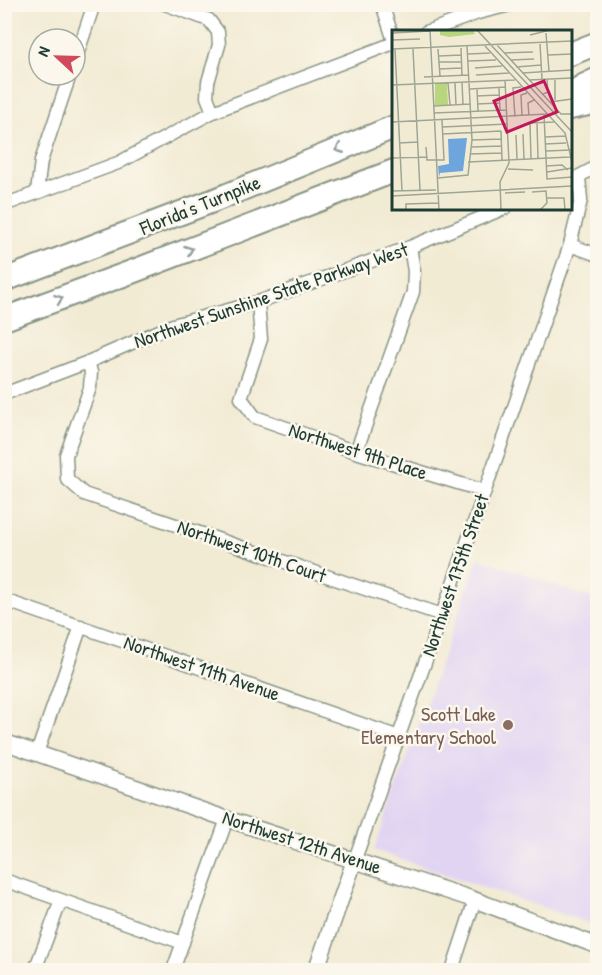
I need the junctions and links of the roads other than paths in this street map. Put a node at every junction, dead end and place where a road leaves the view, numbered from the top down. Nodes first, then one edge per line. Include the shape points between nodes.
1 (94, 4) edge
2 (165, 4) edge
3 (382, 4) edge
4 (514, 4) edge
5 (86, 27) edge
6 (431, 30) edge
7 (392, 39) edge
8 (392, 42) edge
9 (597, 43) edge
10 (572, 53) edge
11 (597, 79) edge
12 (66, 87) edge
13 (572, 93) edge
14 (597, 102) edge
15 (572, 108) edge
16 (213, 112) junction
17 (392, 127) edge
18 (597, 166) edge
19 (392, 171) edge
20 (575, 179) edge
21 (37, 192) junction
22 (4, 205) edge
23 (500, 210) edge
24 (570, 245) junction
25 (410, 247) junction
26 (597, 255) edge
27 (4, 280) edge
28 (258, 302) junction
29 (4, 319) edge
30 (88, 362) junction
31 (4, 394) edge
32 (356, 452) junction
33 (484, 491) junction
34 (4, 600) edge
35 (442, 615) junction
36 (81, 626) junction
37 (399, 737) junction
38 (4, 742) edge
39 (37, 753) junction
40 (227, 819) junction
41 (355, 859) junction
42 (4, 880) edge
43 (61, 900) junction
44 (475, 900) junction
45 (183, 943) junction
46 (597, 946) edge
47 (35, 970) edge
48 (173, 970) edge
49 (316, 970) edge
50 (452, 970) edge

1 - 5 street
2 - 16 street via 209,20 218,32 219,45 207,97
3 - 7 street
4 - 6 street
8 - 16 street
9 - 10 highway
11 - 13 highway
12 - 21 street via 41,161
14 - 15 highway
16 - 21 street via 118,163
17 -> 27 highway, Florida's Turnpike
18 - 20 street
29 -> 19 highway, Florida's Turnpike
20 - 24 street, Northwest 175th Street via 581,200
21 - 22 street
23 - 25 street, Northwest Sunshine State Parkway West
24 - 26 street
24 - 33 street, Northwest 175th Street
25 - 28 street, Northwest Sunshine State Parkway West
25 - 32 street via 413,292
28 - 30 street, Northwest Sunshine State Parkway West via 173,325
28 - 32 street, Northwest 9th Place via 261,339 241,398 255,417
30 - 31 street, Northwest Sunshine State Parkway West
30 - 35 street, Northwest 10th Court via 92,372 90,388 66,454 67,479 84,494
32 - 33 street, Northwest 9th Place
33 - 35 street, Northwest 175th Street
34 - 36 street, Northwest 11th Avenue
35 - 37 street, Northwest 175th Street
36 - 37 street, Northwest 11th Avenue
36 - 39 street
37 - 41 street, Northwest 175th Street
38 - 39 street, Northwest 12th Avenue
39 - 40 street, Northwest 12th Avenue
40 - 41 street, Northwest 12th Avenue
40 - 45 street
41 - 44 street, Northwest 12th Avenue
41 - 49 street, Northwest 175th Street
42 - 43 street
43 - 45 street
43 - 47 street
44 - 46 street, Northwest 12th Avenue
44 - 50 street
45 - 48 street

